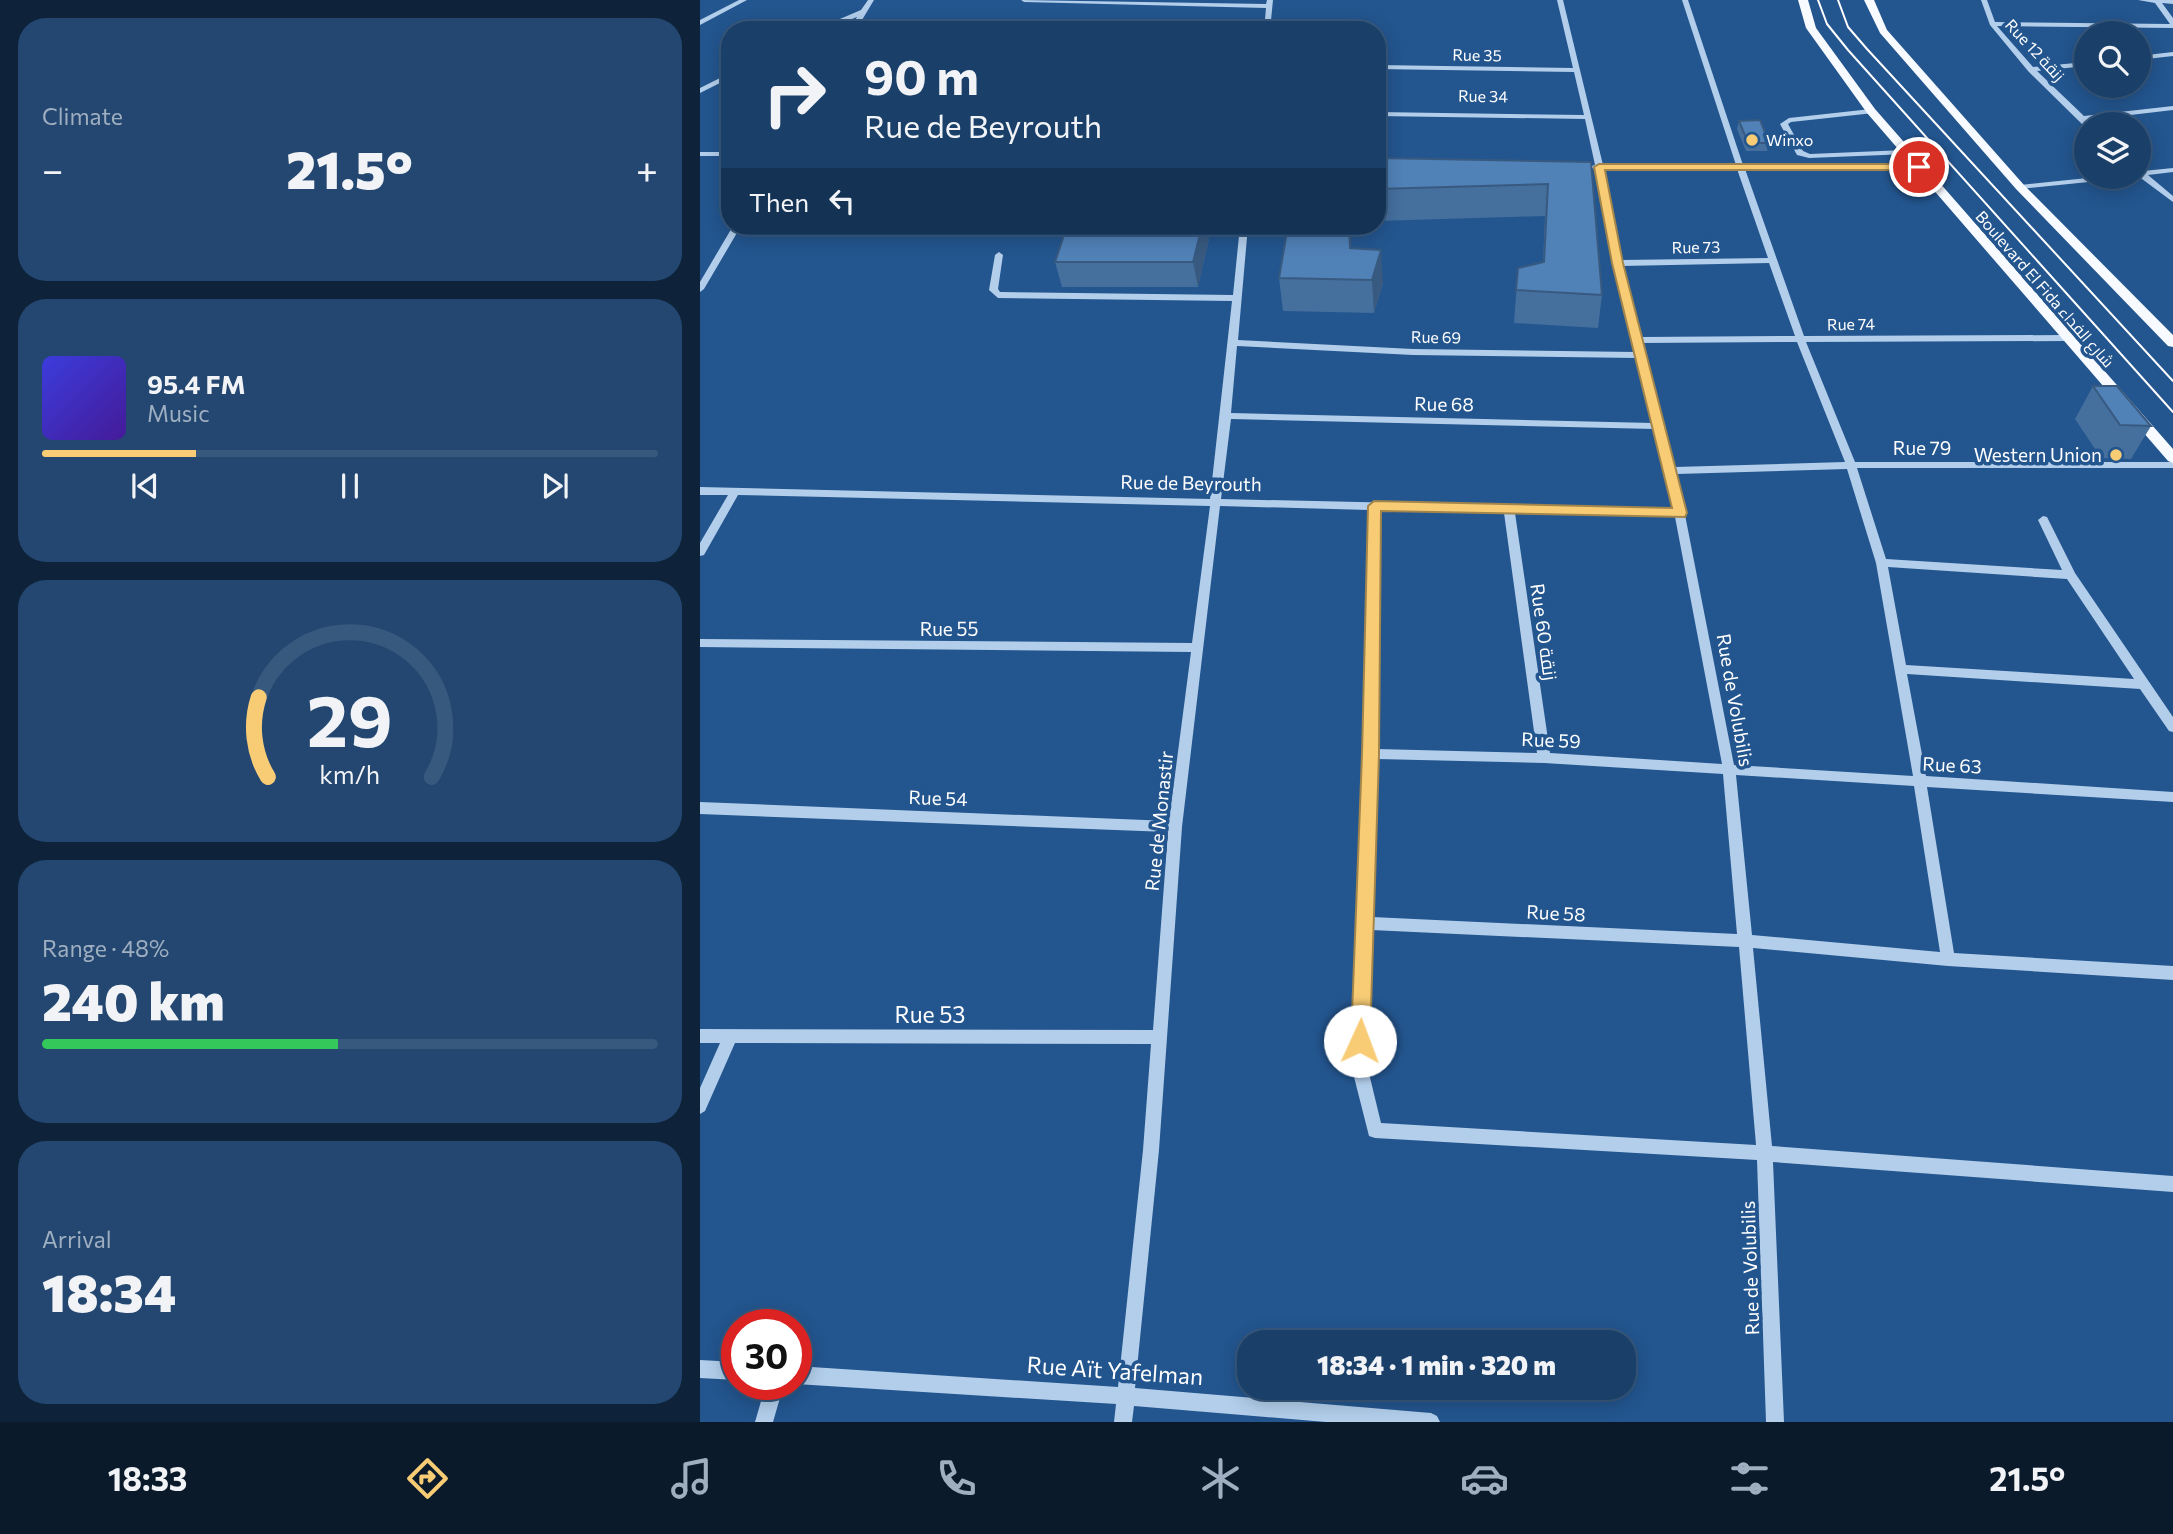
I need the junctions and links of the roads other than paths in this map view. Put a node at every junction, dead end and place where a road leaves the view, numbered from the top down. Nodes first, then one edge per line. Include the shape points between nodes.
1 (744, 0) edge
2 (871, 0) edge
3 (1024, 0) edge
4 (1560, 0) edge
5 (1685, 0) edge
6 (1802, 0) edge
7 (1869, 0) edge
8 (1984, 0) edge
9 (2141, 0) edge
10 (2157, 1) edge
11 (2173, 2) edge
12 (1270, 3) edge
13 (863, 12) junction
14 (840, 21) edge
15 (858, 21) edge
16 (1269, 21) edge
17 (700, 23) edge
18 (1992, 24) junction
19 (2173, 24) edge
20 (2173, 54) edge
21 (2151, 57) edge
22 (2074, 65) edge
23 (1386, 67) edge
24 (2031, 69) junction
25 (1575, 70) junction
26 (721, 80) edge
27 (700, 91) edge
28 (2173, 108) edge
29 (1871, 111) junction
30 (2075, 112) edge
31 (2146, 112) edge
32 (1386, 114) edge
33 (1588, 117) junction
34 (1905, 152) junction
35 (700, 154) edge
36 (721, 154) edge
37 (1585, 167) edge
38 (1599, 167) junction
39 (1919, 167) junction
40 (1741, 169) junction
41 (2173, 170) edge
42 (2151, 172) edge
43 (2074, 181) edge
44 (2151, 182) edge
45 (2020, 187) junction
46 (2173, 200) edge
47 (732, 235) edge
48 (1243, 235) edge
49 (999, 255) dead end
50 (1774, 260) junction
51 (1618, 263) junction
52 (700, 289) edge
53 (1238, 298) junction
54 (2065, 338) junction
55 (1636, 340) junction
56 (1801, 341) junction
57 (1233, 343) junction
58 (2173, 343) edge
59 (1640, 355) junction
60 (1226, 416) junction
61 (1660, 426) junction
62 (2173, 458) edge
63 (1851, 465) junction
64 (2173, 465) edge
65 (1671, 471) junction
66 (700, 491) edge
67 (735, 492) junction
68 (1216, 501) junction
69 (1374, 506) junction
70 (1509, 511) junction
71 (1680, 513) junction
72 (2043, 520) dead end
73 (700, 552) edge
74 (1882, 563) junction
75 (2070, 575) junction
76 (700, 643) edge
77 (1198, 648) junction
78 (1902, 669) junction
79 (2143, 684) junction
80 (2173, 727) edge
81 (1371, 754) junction
82 (1544, 758) junction
83 (1729, 769) junction
84 (1921, 782) junction
85 (2173, 797) edge
86 (700, 808) edge
87 (1175, 827) junction
88 (1365, 923) junction
89 (1745, 941) junction
90 (1948, 959) junction
91 (2173, 973) edge
92 (700, 1036) edge
93 (730, 1037) junction
94 (1160, 1037) junction
95 (700, 1106) edge
96 (1765, 1153) junction
97 (2173, 1184) edge
98 (700, 1368) edge
99 (721, 1370) edge
100 (812, 1376) edge
101 (1126, 1396) junction
102 (770, 1400) edge
103 (764, 1422) edge
104 (1123, 1422) edge
105 (1431, 1422) edge
106 (1775, 1422) edge

1 - 17 street
2 - 13 street
3 - 12 street
4 - 25 street, Rue de Volubilis
5 - 40 street
6 - 29 main road, Boulevard El Fida شارع الفداء via 1811,29
7 - 45 main road via 1883,31
8 - 18 street
9 - 10 street
10 - 11 street
10 - 19 street
12 - 16 street
13 - 14 street
13 - 15 street
18 - 19 street
18 - 24 street, Rue 12 زنقة
20 - 21 street
22 - 24 street
23 - 25 street, Rue 35
24 - 30 street, Rue 12 زنقة
25 - 33 street, Rue de Volubilis
26 - 27 street
28 - 31 street
29 - 34 main road, Boulevard El Fida شارع الفداء
29 - 34 street via 1784,124 1800,153 1809,156
32 - 33 street, Rue 34
33 - 38 street, Rue de Volubilis
34 - 39 main road, Boulevard El Fida شارع الفداء
35 - 36 street
37 - 38 street
38 - 40 street
38 - 51 street, Rue de Volubilis
39 - 40 street
39 - 54 main road, Boulevard El Fida شارع الفداء
40 - 50 street
41 - 42 street
43 - 45 street
44 - 46 street
45 - 58 main road
47 - 52 street
48 - 53 street, Rue de Monastir
49 - 53 street via 993,290 998,295
50 - 51 street, Rue 73
50 - 56 street
51 - 55 street, Rue de Volubilis
53 - 57 street, Rue de Monastir
54 - 56 street, Rue 74
54 - 62 main road, Boulevard El Fida شارع الفداء
55 - 56 street, Rue 74
55 - 59 street, Rue de Volubilis
56 - 63 street
57 - 59 street, Rue 69 via 1413,352
57 - 60 street, Rue de Monastir
59 - 61 street, Rue de Volubilis
60 - 61 street, Rue 68
60 - 68 street, Rue de Monastir
61 - 65 street, Rue de Volubilis
63 - 64 street, Rue 79
63 - 65 street, Rue 79
63 - 74 street
65 - 71 street, Rue de Volubilis
66 - 67 street, Rue de Beyrouth
67 - 68 street, Rue de Beyrouth
67 - 73 street
68 - 69 street, Rue de Beyrouth
68 - 77 street, Rue de Monastir
69 - 70 street, Rue de Beyrouth
69 - 81 street
70 - 71 street, Rue de Beyrouth
70 - 82 street, Rue 60 زنقة
71 - 83 street, Rue de Volubilis
72 - 75 street
74 - 75 street
74 - 78 street
75 - 79 street
76 - 77 street, Rue 55
77 - 87 street, Rue de Monastir
78 - 79 street
78 - 84 street
79 - 80 street
81 - 82 street, Rue 59
81 - 88 street
82 - 83 street, Rue 59
83 - 84 street, Rue 63
83 - 89 street, Rue de Volubilis
84 - 85 street, Rue 63
84 - 90 street
86 - 87 street, Rue 54
87 - 94 street, Rue de Monastir
88 - 89 street, Rue 58
88 - 96 street via 1359,1065 1375,1130
89 - 90 street, Rue 58
89 - 96 street, Rue de Volubilis
90 - 91 street, Rue 58
92 - 93 street, Rue 53
93 - 94 street, Rue 53
93 - 95 street
94 - 101 street, Rue de Monastir
96 - 97 street
96 - 106 street, Rue de Volubilis
98 - 99 street
100 - 101 street, Rue Aït Yafelman
101 - 104 street, Rue de Monastir
101 - 105 street, Rue Aït Yafelman
102 - 103 street

